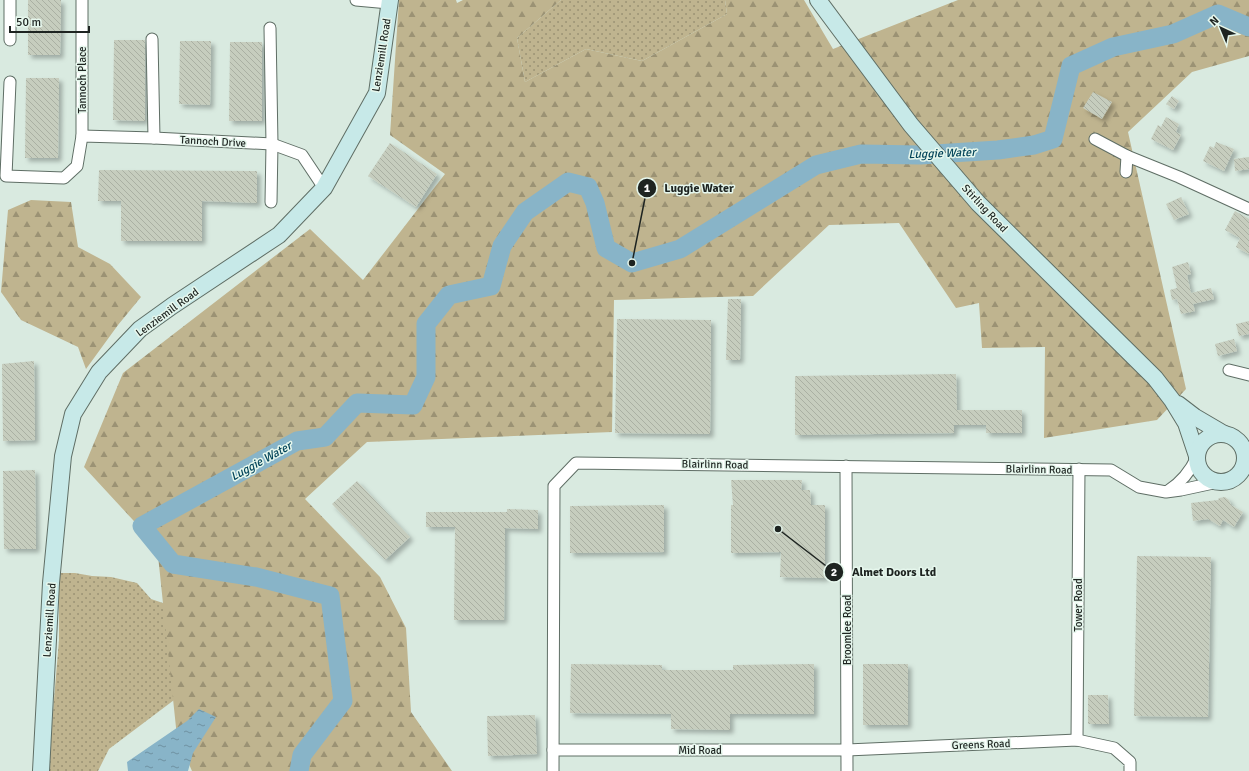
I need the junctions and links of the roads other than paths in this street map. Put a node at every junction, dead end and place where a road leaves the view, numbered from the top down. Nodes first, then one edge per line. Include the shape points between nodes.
1 (10, 0) edge
2 (82, 0) edge
3 (356, 0) edge
4 (818, 0) edge
5 (389, 2) edge
6 (270, 28) dead end
7 (152, 39) dead end
8 (10, 40) dead end
9 (10, 82) dead end
10 (82, 136) junction
11 (154, 138) junction
12 (1095, 139) dead end
13 (272, 144) junction
14 (1127, 156) junction
15 (1126, 172) dead end
16 (324, 188) junction
17 (271, 202) dead end
18 (1249, 209) edge
19 (1229, 370) dead end
20 (1249, 375) edge
21 (1172, 400) junction
22 (1249, 433) edge
23 (1224, 434) junction
24 (1197, 456) junction
25 (1247, 460) edge
26 (846, 466) junction
27 (1079, 469) junction
28 (1218, 482) junction
29 (1166, 492) junction
30 (1077, 740) junction
31 (553, 750) junction
32 (847, 750) junction
33 (41, 771) edge
34 (552, 771) edge
35 (848, 771) edge
36 (1130, 771) edge

1 - 8 street
2 - 10 street, Tannoch Place
3 - 5 street
4 - 21 main road, Stirling Road via 911,125 978,203 1155,378
5 - 16 main road, Lenziemill Road via 377,93
6 - 13 street
7 - 11 street
9 - 10 street via 6,176 64,178 77,166
10 - 11 street, Tannoch Drive
11 - 13 street, Tannoch Drive
12 - 14 street
13 - 16 street, Tannoch Drive via 302,155
13 - 17 street
14 - 15 street
14 - 18 street
16 - 33 main road, Lenziemill Road via 279,235 140,329 99,372 73,414 63,456 51,583
19 - 20 street
21 - 23 main road, Stirling Road
21 - 24 main road, Stirling Road via 1190,431
22 - 23 main road
23 - 24 main road via 1206,439
23 - 25 main road via 1237,439
24 - 28 main road via 1202,472 1209,479
24 - 29 street via 1191,470 1179,484
25 - 28 main road via 1235,478 1227,482
26 - 27 street, Blairlinn Road
26 - 31 street, Blairlinn Road via 576,463 554,486
26 - 32 street, Broomlee Road
27 - 29 street, Blairlinn Road via 1111,470 1139,487
27 - 30 street, Tower Road
28 - 29 street, Blairlinn Road
30 - 32 street, Greens Road
30 - 36 street, Greens Road via 1114,748 1130,762
31 - 32 street, Mid Road
31 - 34 street, Blairlinn Road
32 - 35 street, Broomlee Road

